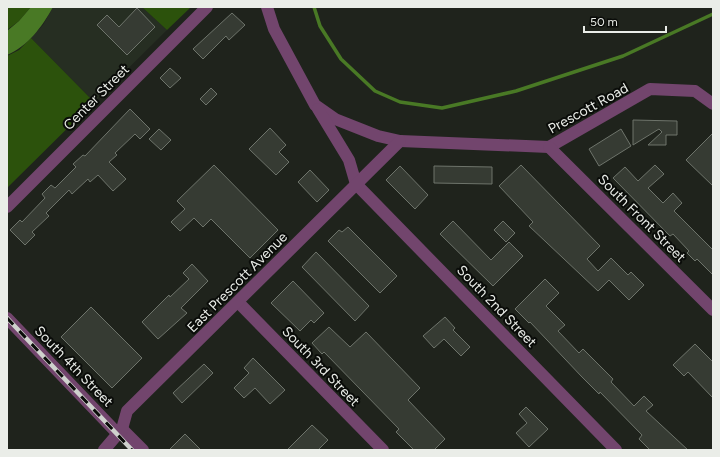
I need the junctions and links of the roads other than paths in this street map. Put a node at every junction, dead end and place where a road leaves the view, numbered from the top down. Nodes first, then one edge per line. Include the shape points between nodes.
1 (207, 7) edge
2 (267, 7) edge
3 (713, 104) edge
4 (315, 105) junction
5 (400, 140) junction
6 (549, 147) junction
7 (356, 184) junction
8 (7, 207) edge
9 (238, 302) junction
10 (713, 310) edge
11 (7, 318) edge
12 (121, 432) junction
13 (104, 450) edge
14 (143, 450) edge
15 (383, 450) edge
16 (616, 450) edge

1 - 8 street, Center Street
2 - 4 street via 274,28
3 - 6 street, Prescott Road via 695,91 650,89
4 - 5 street, Prescott Road via 335,119 378,136
4 - 7 street via 348,160
5 - 6 street, Prescott Road
5 - 7 street, East Prescott Avenue
6 - 10 street, South Front Street
7 - 9 street, East Prescott Avenue
7 - 16 street, South 2nd Street
9 - 12 street, East Prescott Avenue via 127,411
9 - 15 street, South 3rd Street
11 - 12 street, South 4th Street
12 - 13 street, East Prescott Avenue
12 - 14 street, South 4th Street

